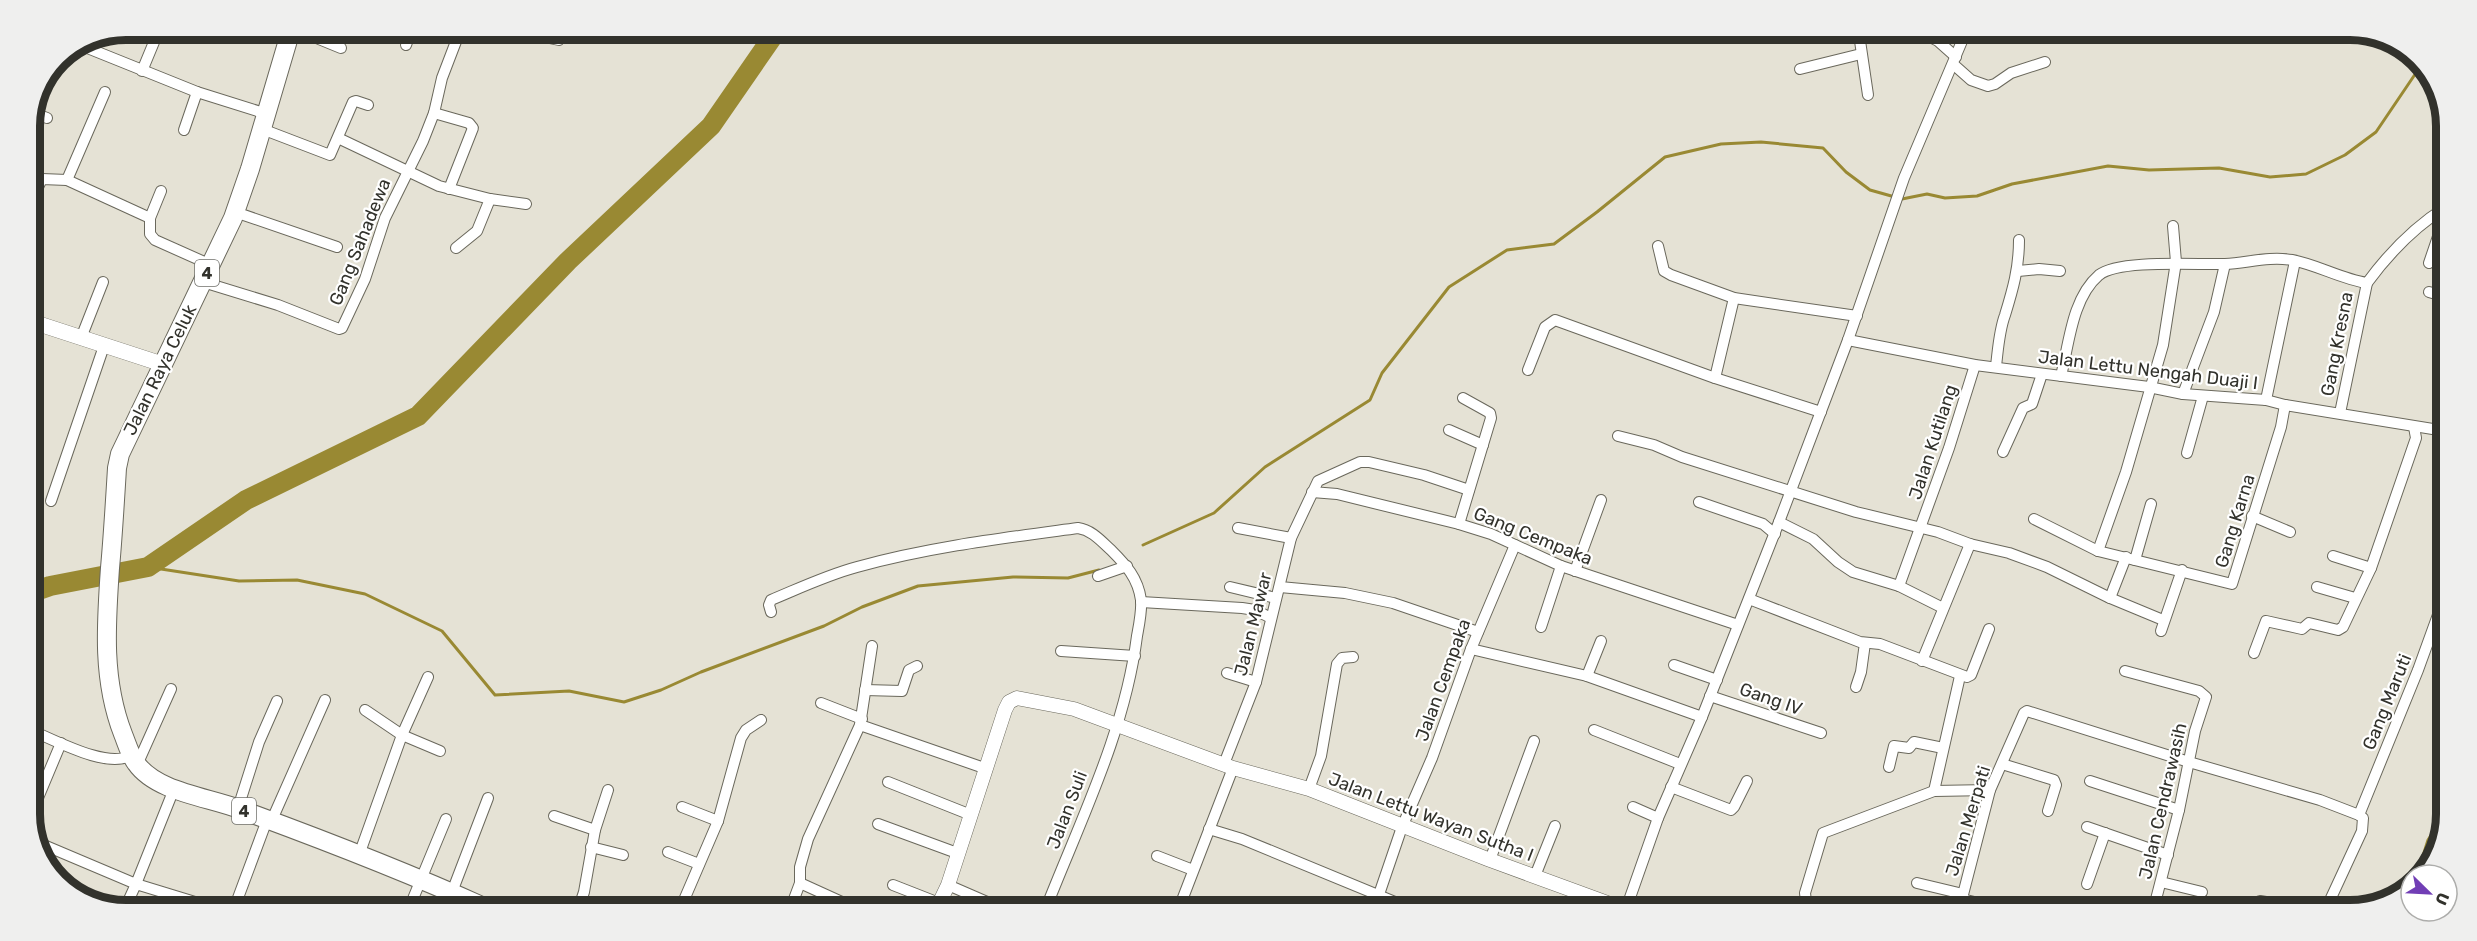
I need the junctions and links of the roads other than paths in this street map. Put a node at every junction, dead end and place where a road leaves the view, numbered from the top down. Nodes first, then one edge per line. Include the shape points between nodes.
1 (154, 41) edge
2 (288, 41) edge
3 (323, 41) edge
4 (407, 41) edge
5 (456, 41) edge
6 (1860, 41) edge
7 (1938, 41) edge
8 (1962, 41) edge
9 (406, 45) dead end
10 (340, 48) dead end
11 (90, 49) edge
12 (1861, 54) junction
13 (1955, 61) junction
14 (2045, 62) dead end
15 (1800, 69) dead end
16 (142, 71) junction
17 (105, 92) dead end
18 (197, 92) junction
19 (1868, 95) dead end
20 (368, 105) dead end
21 (434, 113) junction
22 (41, 116) edge
23 (47, 118) dead end
24 (265, 122) junction
25 (184, 130) dead end
26 (338, 138) junction
27 (407, 171) junction
28 (67, 180) junction
29 (40, 183) edge
30 (449, 189) junction
31 (161, 191) dead end
32 (490, 199) junction
33 (526, 204) dead end
34 (236, 212) junction
35 (2436, 214) edge
36 (150, 218) junction
37 (2173, 226) dead end
38 (2019, 240) dead end
39 (2436, 242) edge
40 (1658, 246) dead end
41 (337, 247) dead end
42 (456, 248) dead end
43 (2295, 261) junction
44 (2176, 262) junction
45 (2429, 263) dead end
46 (2225, 264) junction
47 (212, 265) junction
48 (2018, 271) junction
49 (2060, 271) dead end
50 (103, 282) dead end
51 (203, 282) junction
52 (2367, 283) junction
53 (2429, 292) dead end
54 (2436, 294) edge
55 (1734, 298) junction
56 (1857, 316) junction
57 (40, 324) edge
58 (81, 338) junction
59 (1848, 340) junction
60 (104, 346) junction
61 (162, 364) junction
62 (1975, 365) junction
63 (1995, 366) junction
64 (1528, 370) dead end
65 (2042, 374) junction
66 (2061, 376) junction
67 (1715, 378) junction
68 (2149, 387) junction
69 (2183, 394) junction
70 (2204, 396) junction
71 (1463, 398) dead end
72 (2266, 400) junction
73 (2284, 405) junction
74 (1821, 412) junction
75 (2340, 413) junction
76 (2414, 427) junction
77 (1449, 430) dead end
78 (2436, 430) edge
79 (1618, 436) dead end
80 (1483, 445) junction
81 (2003, 452) dead end
82 (2187, 453) dead end
83 (1790, 489) junction
84 (1469, 490) junction
85 (1312, 492) junction
86 (1602, 500) dead end
87 (51, 501) dead end
88 (1699, 502) dead end
89 (2151, 504) dead end
90 (2252, 516) junction
91 (2034, 519) dead end
92 (1779, 522) junction
93 (1459, 524) junction
94 (1238, 528) dead end
95 (1921, 529) junction
96 (2290, 532) dead end
97 (1775, 534) junction
98 (1291, 538) junction
99 (1970, 544) junction
100 (1515, 545) junction
101 (2098, 551) junction
102 (2333, 556) dead end
103 (2130, 558) junction
104 (1127, 566) junction
105 (1561, 566) junction
106 (2371, 568) junction
107 (2182, 570) junction
108 (1575, 571) junction
109 (1098, 576) dead end
110 (1899, 586) junction
111 (1230, 587) dead end
112 (1280, 587) junction
113 (2317, 587) dead end
114 (2110, 597) junction
115 (1276, 598) junction
116 (2355, 598) junction
117 (1749, 599) junction
118 (1141, 602) junction
119 (1943, 608) junction
120 (771, 612) dead end
121 (1271, 618) junction
122 (2163, 620) junction
123 (2436, 622) edge
124 (1738, 625) junction
125 (1541, 627) dead end
126 (1989, 629) dead end
127 (2161, 631) dead end
128 (1478, 632) junction
129 (1601, 641) dead end
130 (1865, 643) junction
131 (872, 646) dead end
132 (1471, 649) junction
133 (1061, 651) dead end
134 (2254, 652) dead end
135 (1134, 656) junction
136 (1353, 657) dead end
137 (1922, 661) junction
138 (1674, 665) dead end
139 (916, 666) dead end
140 (2125, 671) dead end
141 (1227, 673) dead end
142 (1587, 676) junction
143 (1960, 676) junction
144 (428, 677) dead end
145 (1717, 680) junction
146 (1256, 682) junction
147 (1856, 687) dead end
148 (171, 688) dead end
149 (865, 690) junction
150 (1710, 696) junction
151 (325, 700) dead end
152 (277, 701) dead end
153 (822, 703) dead end
154 (365, 710) dead end
155 (1702, 717) junction
156 (761, 720) dead end
157 (861, 722) junction
158 (1118, 724) junction
159 (1594, 730) dead end
160 (1821, 733) dead end
161 (41, 735) edge
162 (401, 739) junction
163 (1534, 741) dead end
164 (61, 743) junction
165 (1943, 748) junction
166 (440, 751) dead end
167 (134, 760) junction
168 (2189, 762) junction
169 (1680, 764) junction
170 (2002, 764) junction
171 (1229, 766) junction
172 (1889, 767) dead end
173 (987, 769) junction
174 (1747, 781) dead end
175 (888, 782) dead end
176 (2090, 782) dead end
177 (1671, 788) junction
178 (174, 789) junction
179 (1309, 789) junction
180 (608, 790) dead end
181 (1990, 790) junction
182 (41, 791) edge
183 (1934, 791) junction
184 (488, 798) dead end
185 (682, 807) dead end
186 (1634, 807) dead end
187 (238, 808) junction
188 (2179, 810) junction
189 (2048, 811) dead end
190 (971, 815) junction
191 (2359, 815) junction
192 (554, 816) dead end
193 (1659, 818) junction
194 (446, 819) dead end
195 (269, 821) junction
196 (718, 821) junction
197 (878, 824) dead end
198 (1402, 826) junction
199 (1555, 826) dead end
200 (2087, 827) dead end
201 (1209, 829) junction
202 (595, 830) junction
203 (2105, 833) junction
204 (47, 846) edge
205 (591, 847) junction
206 (668, 852) dead end
207 (957, 853) junction
208 (359, 855) junction
209 (623, 855) dead end
210 (2168, 855) junction
211 (1156, 856) dead end
212 (1490, 860) junction
213 (699, 864) junction
214 (1192, 870) junction
215 (1535, 876) junction
216 (420, 880) junction
217 (2161, 882) junction
218 (800, 883) junction
219 (1917, 883) dead end
220 (136, 884) junction
221 (2087, 884) dead end
222 (893, 885) dead end
223 (948, 885) junction
224 (452, 892) junction
225 (2202, 892) dead end
226 (1379, 896) junction
227 (129, 900) edge
228 (178, 900) edge
229 (237, 900) edge
230 (412, 900) edge
231 (469, 900) edge
232 (581, 900) edge
233 (684, 900) edge
234 (794, 900) edge
235 (837, 900) edge
236 (927, 900) edge
237 (940, 900) edge
238 (983, 900) edge
239 (1049, 900) edge
240 (1182, 900) edge
241 (1377, 900) edge
242 (1389, 900) edge
243 (1600, 900) edge
244 (1628, 900) edge
245 (1805, 900) edge
246 (1960, 900) edge
247 (1962, 900) edge
248 (2156, 900) edge
249 (2330, 900) edge

1 - 16 street
2 - 24 highway, Jalan Raya Celuk / 4
3 - 10 street
4 - 9 street
5 - 21 street, Gang Sahadewa
6 - 12 street
7 - 13 street
8 - 13 street
11 - 16 street
12 - 15 street
12 - 19 street
13 - 14 street via 1971,80 1988,86 2011,73
13 - 56 street via 1904,178
16 - 18 street
17 - 28 street
18 - 24 street
18 - 25 street
20 - 26 street via 353,102
21 - 27 street, Gang Sahadewa
21 - 30 street via 469,123 473,128
22 - 23 street
24 - 26 street via 330,155
24 - 34 highway, Jalan Raya Celuk / 4
26 - 27 street
27 - 30 street
27 - 51 street, Gang Sahadewa via 342,328
28 - 29 street via 42,179
28 - 36 street
30 - 32 street
31 - 36 street
32 - 33 street
32 - 42 street via 477,231
34 - 41 street
34 - 47 highway, Jalan Raya Celuk / 4
35 - 52 street via 2391,252
36 - 47 street via 148,231 155,240
37 - 44 street
38 - 48 street
39 - 45 street
40 - 55 street via 1666,273
43 - 46 street via 2275,258
43 - 52 street
43 - 72 street
44 - 46 street
44 - 66 street via 2112,269 2099,275 2079,303
44 - 68 street via 2163,345
46 - 69 street via 2214,312
47 - 51 highway, Jalan Raya Celuk / 4
48 - 49 street
48 - 63 street
50 - 58 street
51 - 61 highway, Jalan Raya Celuk / 4
52 - 75 street, Gang Kresna
53 - 54 street
55 - 56 street
55 - 67 street
56 - 59 street
57 - 58 main road
58 - 60 main road
59 - 62 street, Jalan Lettu Nengah Duaji I
59 - 74 street
60 - 61 main road
60 - 87 street
61 - 167 highway, Jalan Raya Celuk / 4 via 120,454 106,629 111,691
62 - 63 street, Jalan Lettu Nengah Duaji I
62 - 95 street, Jalan Kutilang
63 - 65 street, Jalan Lettu Nengah Duaji I
64 - 67 street via 1545,327 1555,320
65 - 66 street, Jalan Lettu Nengah Duaji I
65 - 81 street via 2032,405 2024,408
66 - 68 street, Jalan Lettu Nengah Duaji I
67 - 74 street
68 - 69 street, Jalan Lettu Nengah Duaji I
68 - 101 street via 2126,472
69 - 70 street, Jalan Lettu Nengah Duaji I
70 - 72 street, Jalan Lettu Nengah Duaji I
70 - 82 street
71 - 80 street via 1491,416
72 - 73 street, Jalan Lettu Nengah Duaji I
73 - 75 street, Jalan Lettu Nengah Duaji I
73 - 90 street, Gang Karna via 2281,427
74 - 83 street
75 - 76 street, Jalan Lettu Nengah Duaji I
76 - 78 street, Jalan Lettu Nengah Duaji I
76 - 106 street via 2416,438
77 - 80 street
79 - 83 street, Jalan Kutilang
80 - 84 street
83 - 92 street
83 - 95 street, Jalan Kutilang
84 - 85 street via 1366,462 1324,477
84 - 93 street
85 - 93 street, Gang Cempaka via 1337,494
85 - 98 street, Jalan Mawar
86 - 108 street
88 - 97 street via 1763,524
89 - 103 street
90 - 96 street
90 - 107 street, Gang Karna via 2232,584
91 - 101 street, Gang Karna
92 - 97 street
92 - 110 street via 1813,539 1853,572
93 - 100 street, Gang Cempaka
94 - 98 street
95 - 99 street, Jalan Kutilang
95 - 110 street
97 - 117 street
98 - 112 street, Jalan Mawar
99 - 114 street, Jalan Kutilang via 2047,567
99 - 119 street
100 - 105 street, Gang Cempaka
100 - 128 street, Jalan Cempaka
101 - 103 street, Gang Karna
102 - 106 street
103 - 107 street, Gang Karna
103 - 114 street
104 - 109 street
104 - 118 street via 1136,580
104 - 120 street via 1100,540 1078,528 936,549 859,567 771,600
105 - 108 street, Gang Cempaka
105 - 125 street
106 - 116 street
107 - 122 street
108 - 124 street, Gang Cempaka
110 - 119 street
111 - 115 street
112 - 115 street, Jalan Mawar
112 - 128 street via 1345,593 1393,603
113 - 116 street
114 - 122 street, Jalan Kutilang
115 - 121 street, Jalan Mawar
116 - 134 street via 2340,630 2309,623 2302,629 2266,621
117 - 124 street
117 - 130 street
118 - 121 street via 1242,608
118 - 135 street, Jalan Suli
119 - 137 street
121 - 146 street, Jalan Mawar
122 - 127 street
123 - 191 street, Gang Maruti
124 - 145 street
126 - 143 street via 1971,675
128 - 132 street, Jalan Cempaka
129 - 142 street
130 - 137 street via 1880,644
130 - 147 street
131 - 149 street
132 - 142 street
132 - 198 street, Jalan Cempaka
133 - 135 street
135 - 158 street, Jalan Suli
136 - 179 street via 1342,658 1337,664 1321,756
137 - 143 street
138 - 145 street
139 - 149 street via 909,670 902,691
140 - 168 street, Jalan Cendrawasih via 2205,694
141 - 146 street
142 - 155 street
143 - 165 street
144 - 162 street
145 - 150 street
146 - 171 street, Jalan Mawar
148 - 167 street
149 - 157 street
150 - 155 street
150 - 160 street, Gang IV
151 - 195 street
152 - 187 street
153 - 157 street
154 - 162 street
155 - 169 street
156 - 196 street via 741,738
157 - 173 street
157 - 218 street via 808,839
158 - 171 street, Jalan Lettu Wayan Sutha I
158 - 173 street, Jalan Lettu Wayan Sutha I via 1074,709 1013,698 1005,710
158 - 239 street, Jalan Suli
159 - 169 street
161 - 164 street
162 - 166 street
162 - 208 street
163 - 212 street
164 - 167 street via 95,756
164 - 182 street
165 - 172 street via 1914,742 1909,748 1894,746
165 - 183 street
167 - 178 highway, 4
168 - 170 street, Jalan Merpati via 2026,711
168 - 188 street, Jalan Cendrawasih
168 - 191 street
169 - 177 street
170 - 181 street, Jalan Merpati
170 - 189 street via 2054,780
171 - 179 street, Jalan Lettu Wayan Sutha I
171 - 201 street, Jalan Mawar
173 - 190 street
174 - 177 street via 1729,810
175 - 190 street
176 - 188 street
177 - 193 street
178 - 187 highway, 4
178 - 220 street
179 - 198 street, Jalan Lettu Wayan Sutha I
180 - 202 street
181 - 183 street
181 - 247 street, Jalan Merpati
183 - 245 street via 1823,833
184 - 224 street
185 - 196 street
186 - 193 street
187 - 195 highway, 4
188 - 210 street, Jalan Cendrawasih
190 - 207 street
191 - 249 street, Gang Maruti via 2363,818 2362,831
192 - 202 street
193 - 244 street
194 - 216 street
195 - 208 highway, 4
195 - 229 street
196 - 213 street
197 - 207 street
198 - 212 street, Jalan Lettu Wayan Sutha I
198 - 226 street, Jalan Cempaka
199 - 215 street
200 - 203 street
201 - 214 street, Jalan Mawar
201 - 226 street
202 - 205 street
203 - 210 street
203 - 221 street
204 - 220 street
205 - 209 street
205 - 232 street
206 - 213 street
207 - 223 street
208 - 216 highway, 4
210 - 217 street, Jalan Cendrawasih
211 - 214 street
212 - 215 street, Jalan Lettu Wayan Sutha I
213 - 233 street
214 - 240 street, Jalan Mawar
215 - 243 street, Jalan Lettu Wayan Sutha I
216 - 224 highway, 4
216 - 230 street
217 - 225 street
217 - 248 street, Jalan Cendrawasih
218 - 234 street
218 - 235 street
219 - 246 street
220 - 227 street
220 - 228 street
222 - 236 street
223 - 237 street
223 - 238 street
224 - 231 highway, 4
226 - 241 street, Jalan Cempaka
226 - 242 street

